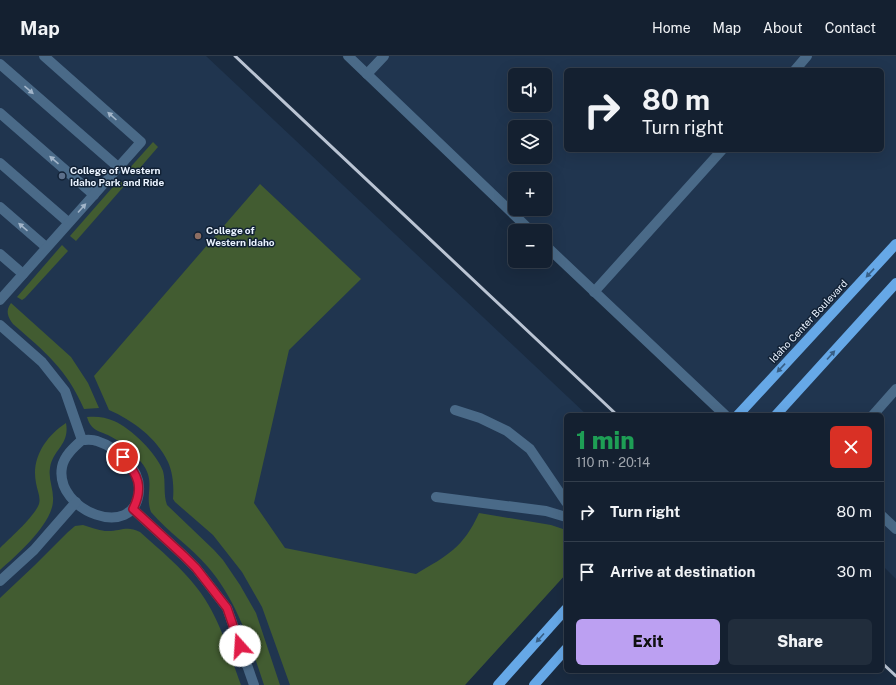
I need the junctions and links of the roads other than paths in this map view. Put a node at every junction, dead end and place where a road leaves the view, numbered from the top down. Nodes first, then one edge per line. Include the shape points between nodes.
1 (44, 56) edge
2 (348, 56) edge
3 (384, 56) edge
4 (807, 56) edge
5 (0, 64) edge
6 (797, 68) edge
7 (367, 74) junction
8 (0, 113) edge
9 (720, 152) edge
10 (0, 162) edge
11 (118, 167) junction
12 (94, 194) junction
13 (0, 207) edge
14 (68, 222) junction
15 (524, 224) edge
16 (896, 244) edge
17 (46, 247) junction
18 (552, 252) edge
19 (0, 254) edge
20 (23, 274) junction
21 (896, 283) edge
22 (594, 292) junction
23 (0, 300) edge
24 (0, 325) edge
25 (896, 389) edge
26 (455, 410) dead end
27 (723, 413) edge
28 (740, 413) edge
29 (780, 413) edge
30 (875, 413) edge
31 (82, 440) junction
32 (436, 497) dead end
33 (564, 499) edge
34 (76, 502) junction
35 (133, 509) junction
36 (564, 516) edge
37 (884, 518) edge
38 (896, 529) edge
39 (0, 581) edge
40 (564, 611) edge
41 (564, 651) edge
42 (254, 685) edge
43 (498, 685) edge
44 (534, 685) edge

11 -> 1 street via 141,142
2 - 7 street
3 - 7 street
4 - 6 street
5 -> 11 street
7 - 15 street
12 -> 8 street
9 - 22 street
10 - 14 street
11 - 12 street
14 -> 12 street
17 -> 13 street
14 - 17 street
16 -> 28 main road, Idaho Center Boulevard
17 - 20 street
18 - 22 street
19 - 20 street
20 - 23 street
29 -> 21 main road
22 - 27 street
24 - 31 street via 42,362 65,391
25 - 30 street
26 - 33 street via 480,418 506,431 530,449
31 - 34 street via 67,455 62,466 62,479 67,492
31 - 35 street via 95,440 110,447 133,469 139,491
32 - 36 street via 546,511
34 - 35 street via 86,511 101,517 120,516
34 - 39 street via 34,550
35 - 42 street via 188,560 227,608
37 - 38 street
40 -> 43 main road
41 - 44 main road

